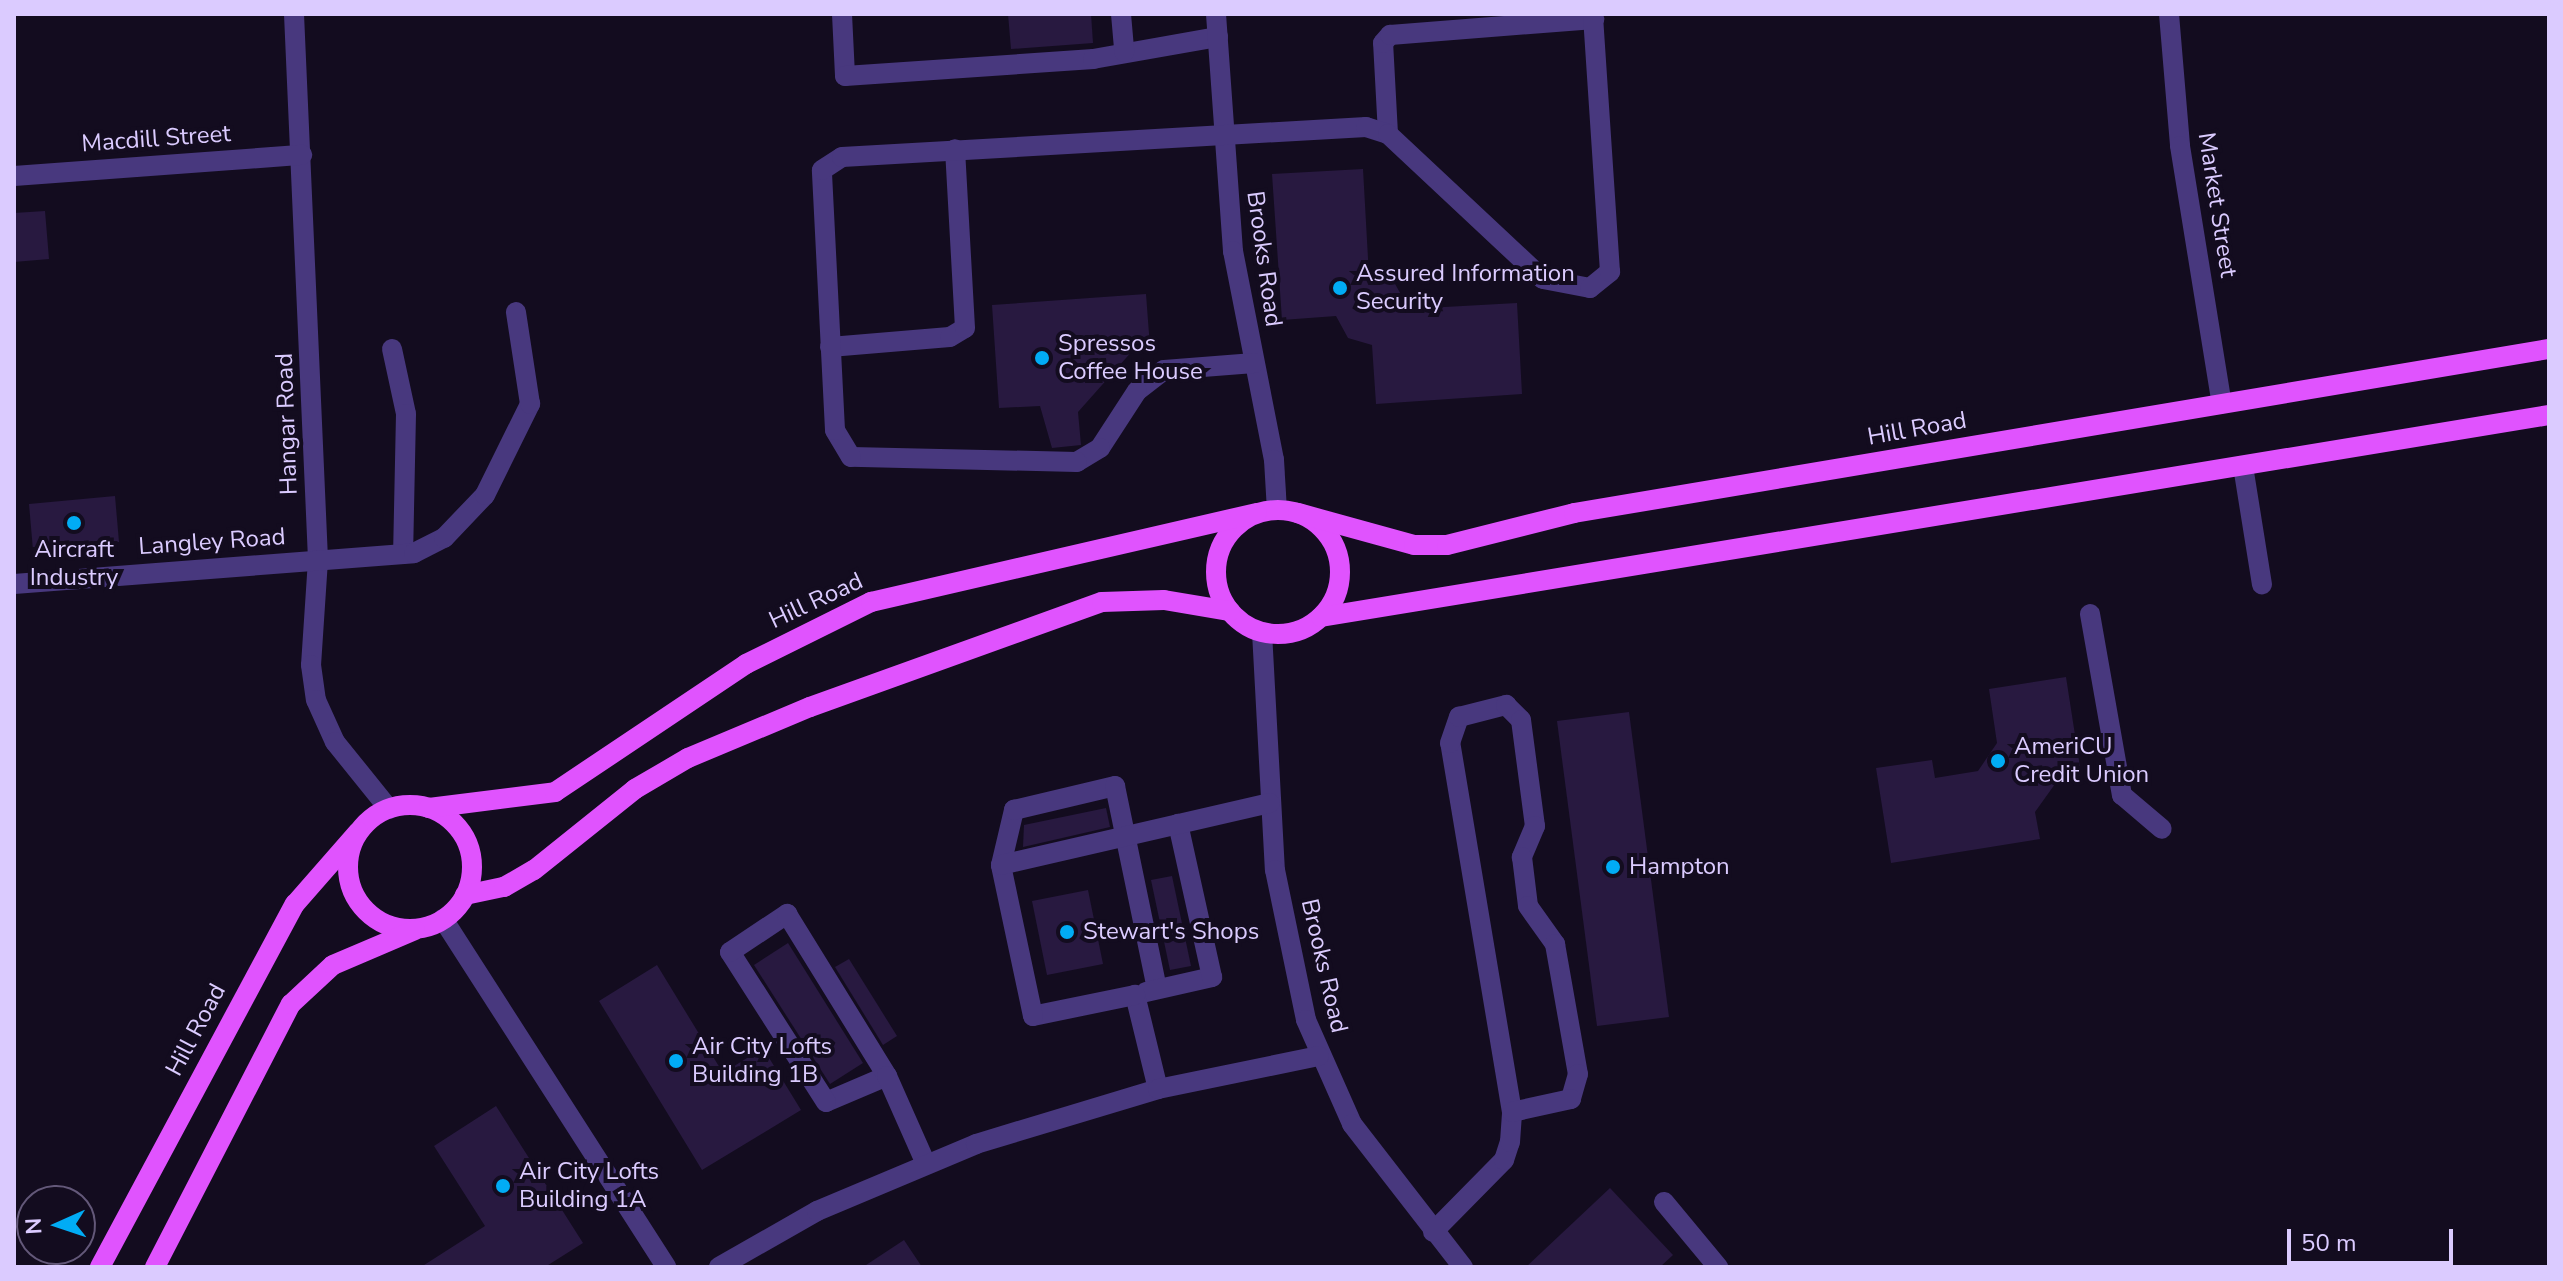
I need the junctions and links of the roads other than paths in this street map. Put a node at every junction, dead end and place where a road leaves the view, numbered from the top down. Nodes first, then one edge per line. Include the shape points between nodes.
1 (294, 14) edge
2 (842, 14) edge
3 (1121, 14) edge
4 (1216, 14) edge
5 (2169, 14) edge
6 (1594, 17) edge
7 (1218, 37) junction
8 (1124, 52) junction
9 (1224, 131) junction
10 (1388, 134) junction
11 (955, 149) junction
12 (302, 155) junction
13 (14, 176) edge
14 (516, 312) dead end
15 (830, 347) junction
16 (392, 349) dead end
17 (2549, 349) edge
18 (1254, 363) junction
19 (2222, 404) junction
20 (2549, 415) edge
21 (2243, 466) junction
22 (1267, 511) junction
23 (1298, 513) junction
24 (408, 553) junction
25 (318, 560) junction
26 (14, 584) edge
27 (2262, 584) dead end
28 (1230, 611) junction
29 (2090, 614) dead end
30 (1321, 617) junction
31 (1262, 632) junction
32 (1270, 803) junction
33 (429, 808) junction
34 (389, 809) junction
35 (1178, 824) junction
36 (2162, 829) dead end
37 (358, 832) junction
38 (1125, 836) junction
39 (1001, 865) junction
40 (465, 895) junction
41 (443, 919) junction
42 (415, 930) junction
43 (1157, 989) junction
44 (1135, 995) junction
45 (1319, 1056) junction
46 (887, 1076) junction
47 (1158, 1089) junction
48 (1512, 1112) junction
49 (926, 1164) junction
50 (1664, 1202) dead end
51 (1433, 1232) junction
52 (100, 1267) edge
53 (155, 1267) edge
54 (666, 1267) edge
55 (719, 1267) edge
56 (1463, 1267) edge
57 (1718, 1267) edge

1 - 12 street, Hangar Road
2 - 8 street via 845,76
3 - 8 street
4 - 7 street, Brooks Road
5 - 19 street, Market Street via 2180,146
6 - 10 street via 1390,35 1383,43
6 - 10 street via 1610,272 1600,285 1564,288 1543,279
7 - 8 street
7 - 9 street, Brooks Road
9 - 10 street via 1339,124
9 - 11 street
9 - 18 street, Brooks Road via 1233,251
11 - 15 street via 842,157 822,170
11 - 15 street via 965,328 950,337
12 - 13 street, Macdill Street
12 - 25 street, Hangar Road
14 - 24 street via 530,404 485,495 444,538
15 - 18 street via 838,439 851,457 865,460 1077,462 1100,448 1137,391 1164,370
16 - 24 street via 406,414
17 - 19 main road, Hill Road
18 - 22 street, Brooks Road
19 - 23 main road, Hill Road via 1574,513 1447,545 1414,545
20 - 21 main road
21 - 27 street
21 - 30 main road
22 - 23 main road
22 - 28 main road via 1227,537 1219,555 1220,594
22 - 33 main road, Hill Road via 871,602 746,664 555,792
23 - 30 main road via 1331,539 1339,558 1337,590
24 - 25 street, Langley Road
25 - 26 street, Langley Road
25 - 34 street, Hangar Road via 316,700 335,742
28 - 31 main road
28 - 40 main road via 1164,600 1102,602 810,707 688,758 635,789 534,870 504,887
29 - 36 street via 2122,795
30 - 31 main road via 1304,629
31 - 32 street, Brooks Road
32 - 35 street
32 - 45 street, Brooks Road via 1294,976
33 - 34 main road
33 - 40 main road via 462,834 471,875
34 - 37 main road
35 - 38 street
35 - 43 street via 1212,977
37 - 42 main road via 347,870 351,890 376,920
37 - 52 main road, Hill Road via 295,904
38 - 39 street
38 - 39 street via 1115,786 1014,810
38 - 43 street
39 - 44 street via 1033,1016
40 - 41 main road
41 - 42 main road
41 - 54 street
42 - 53 main road via 333,965 291,1004
43 - 44 street
44 - 47 street
45 - 47 street
45 - 51 street, Brooks Road via 1352,1124
46 - 46 street via 787,914 730,952 826,1102
46 - 49 street
47 - 49 street
48 - 48 street via 1450,743 1459,717 1506,705 1521,720 1535,826 1522,857 1528,906 1555,944 1578,1074 1571,1099
48 - 51 street via 1504,1160
49 - 55 street via 817,1211
50 - 57 street
51 - 56 street, Brooks Road

